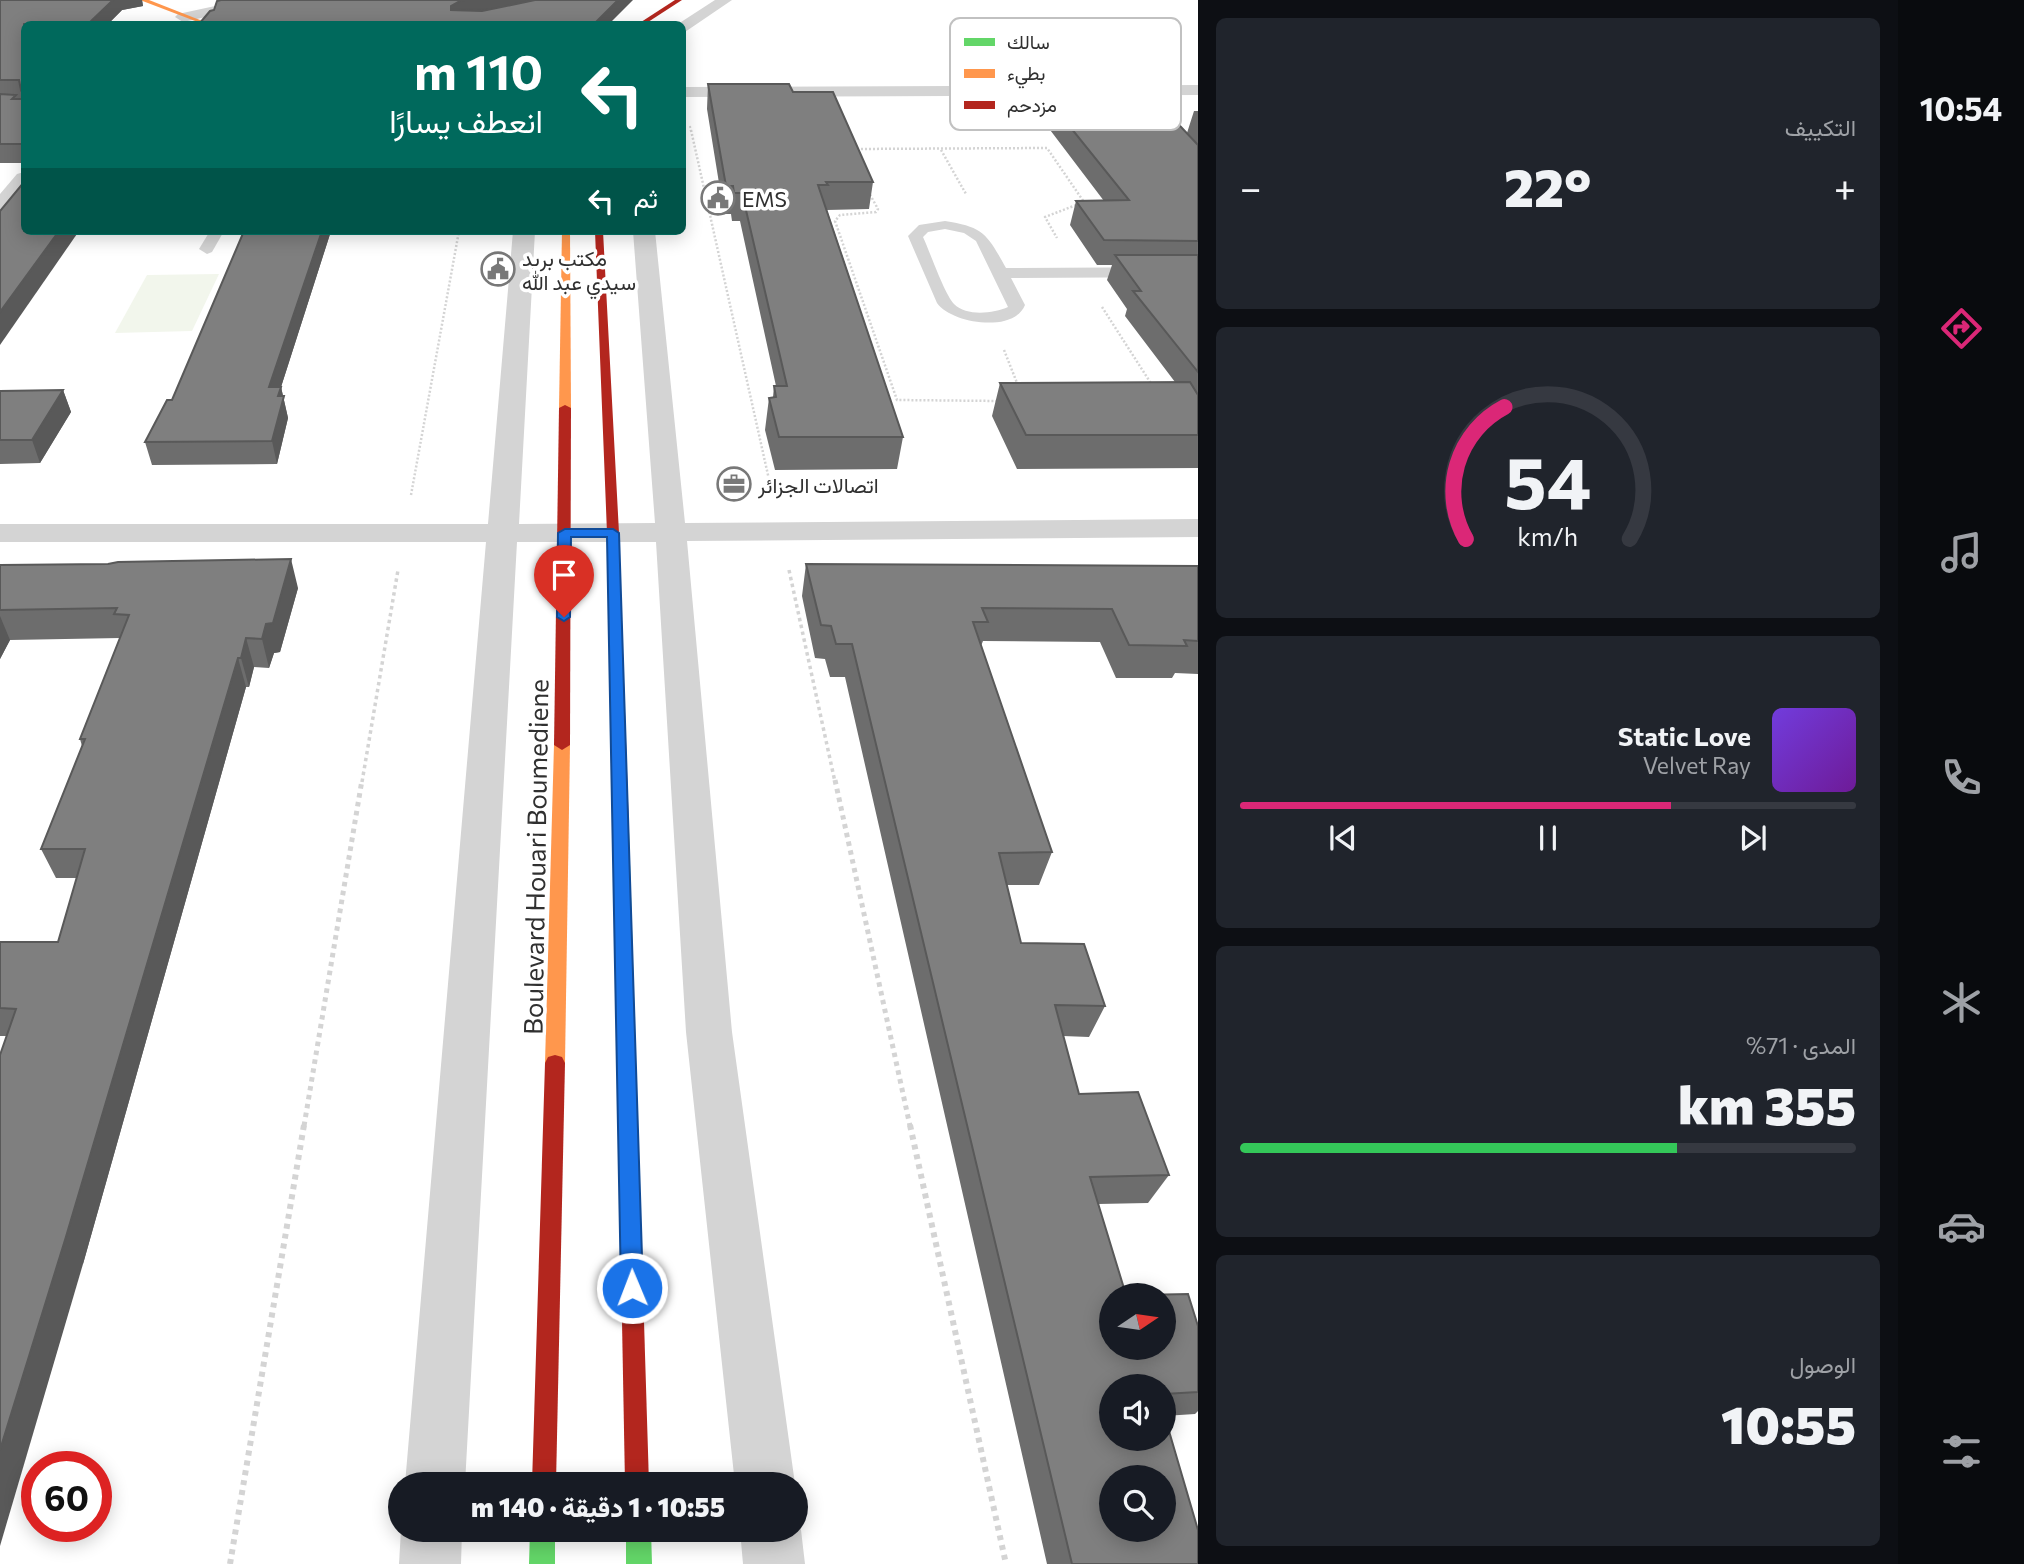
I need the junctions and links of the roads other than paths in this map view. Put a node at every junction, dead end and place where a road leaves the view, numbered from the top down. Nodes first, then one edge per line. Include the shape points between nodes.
1 (143, 0) edge
2 (264, 0) edge
3 (705, 0) edge
4 (725, 0) edge
5 (668, 2) edge
6 (183, 17) junction
7 (197, 21) edge
8 (645, 21) edge
9 (673, 21) edge
10 (686, 26) edge
11 (686, 99) edge
12 (950, 101) edge
13 (21, 182) edge
14 (0, 207) edge
15 (216, 235) edge
16 (524, 235) edge
17 (566, 235) edge
18 (598, 235) edge
19 (644, 235) edge
20 (207, 249) dead end
21 (1198, 272) edge
22 (1000, 273) junction
23 (1198, 528) edge
24 (671, 532) junction
25 (0, 533) edge
26 (504, 533) junction
27 (565, 533) junction
28 (613, 533) junction
29 (436, 1472) edge
30 (544, 1472) edge
31 (637, 1472) edge
32 (764, 1472) edge
33 (431, 1542) edge
34 (543, 1542) edge
35 (639, 1542) edge
36 (771, 1542) edge
37 (430, 1564) edge
38 (542, 1564) edge
39 (639, 1564) edge
40 (774, 1564) edge

1 - 6 main road
2 - 6 street
3 - 9 main road
4 - 10 street
5 - 8 main road
6 - 7 main road
11 - 12 street
13 - 14 street
15 - 20 lane
16 - 26 street
17 - 27 main road, Boulevard Houari Boumediene
18 - 28 main road
19 - 24 street
21 - 22 lane
22 - 22 lane via 1017,304 1015,310 999,317 960,313 945,303 915,236 934,226 968,229 982,238
23 - 24 street
24 - 28 street
24 - 32 street via 709,1032
25 - 26 street
26 - 27 street
26 - 29 street
27 - 28 street
27 - 30 main road, Boulevard Houari Boumediene
28 - 31 main road
33 - 37 street
34 - 38 main road
35 - 39 main road
36 - 40 street

